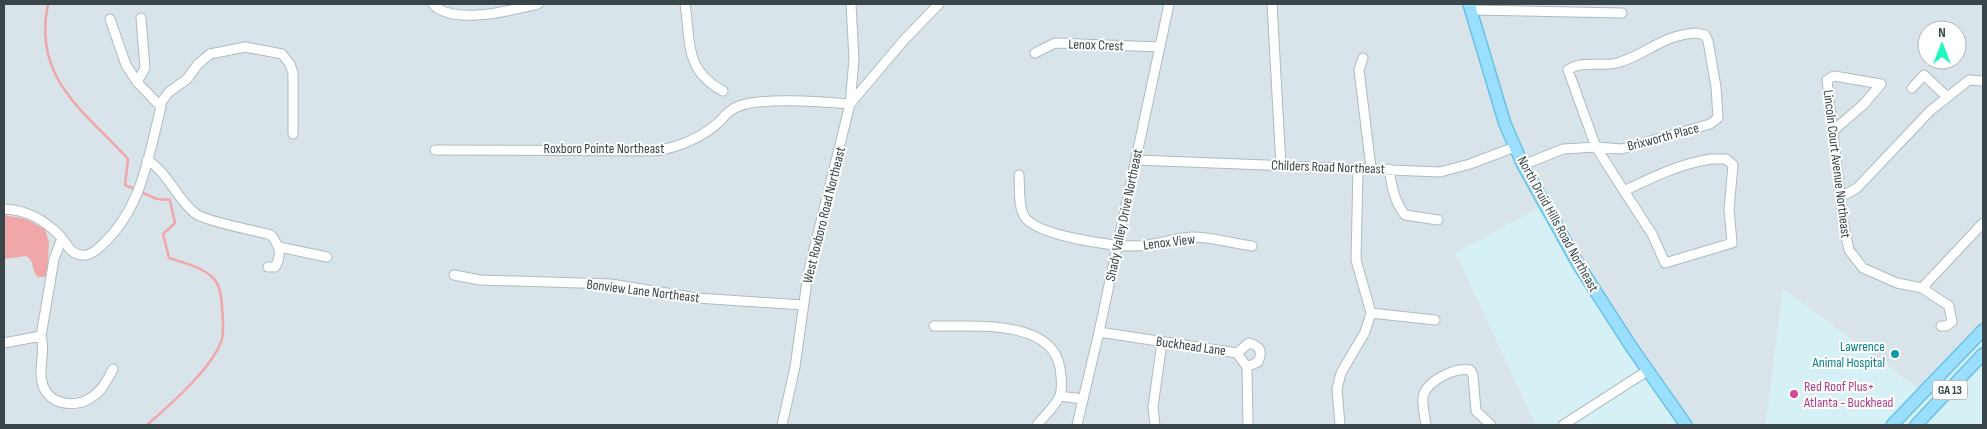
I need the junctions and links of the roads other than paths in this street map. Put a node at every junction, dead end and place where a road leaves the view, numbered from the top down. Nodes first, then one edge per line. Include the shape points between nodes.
1 (433, 4) edge
2 (538, 4) edge
3 (685, 4) edge
4 (851, 4) edge
5 (939, 4) edge
6 (1169, 4) edge
7 (1272, 4) edge
8 (1470, 7) edge
9 (1622, 13) dead end
10 (141, 18) dead end
11 (110, 19) dead end
12 (1160, 47) junction
13 (1035, 53) dead end
14 (1363, 58) dead end
15 (1983, 81) edge
16 (137, 82) junction
17 (1912, 88) dead end
18 (724, 91) dead end
19 (1946, 96) junction
20 (850, 104) junction
21 (159, 105) junction
22 (1834, 130) junction
23 (293, 134) dead end
24 (1515, 147) junction
25 (1596, 147) junction
26 (435, 150) dead end
27 (147, 160) junction
28 (1136, 160) junction
29 (1523, 165) junction
30 (1281, 166) junction
31 (1358, 168) junction
32 (1371, 168) junction
33 (1389, 169) junction
34 (1019, 175) dead end
35 (1624, 192) junction
36 (1840, 197) junction
37 (4, 208) edge
38 (1438, 220) dead end
39 (1983, 223) edge
40 (62, 238) junction
41 (279, 246) junction
42 (1116, 246) junction
43 (1252, 246) dead end
44 (327, 257) dead end
45 (268, 267) dead end
46 (454, 275) dead end
47 (1922, 288) junction
48 (802, 305) junction
49 (1371, 313) junction
50 (1435, 320) dead end
51 (934, 326) dead end
52 (1940, 326) dead end
53 (1983, 330) edge
54 (1100, 332) junction
55 (41, 336) junction
56 (1162, 342) junction
57 (4, 343) edge
58 (1238, 353) junction
59 (1983, 354) edge
60 (1247, 367) junction
61 (113, 369) dead end
62 (1647, 371) junction
63 (1060, 396) junction
64 (1082, 399) junction
65 (782, 425) edge
66 (1037, 425) edge
67 (1077, 425) edge
68 (1155, 425) edge
69 (1248, 425) edge
70 (1340, 425) edge
71 (1426, 425) edge
72 (1491, 425) edge
73 (1563, 425) edge
74 (1686, 425) edge
75 (1892, 425) edge
76 (1916, 425) edge

1 - 2 street via 445,13 470,15
3 - 18 street via 695,66 708,83
4 - 20 street, West Roxboro Road Northeast via 854,59
5 - 20 street
6 - 12 street, Shady Valley Drive Northeast
7 - 30 street
8 - 9 street
8 - 24 main road, North Druid Hills Road Northeast
10 - 16 street via 145,68
11 - 16 street via 126,65
12 - 13 street, Lenox Crest via 1055,43
12 - 28 street, Shady Valley Drive Northeast
14 - 32 street via 1359,70
15 - 19 street via 1969,80
16 - 21 street
17 - 19 street via 1924,75
19 - 36 street via 1857,188
20 - 26 street, Roxboro Pointe Northeast via 801,101 747,104 730,111 680,146 656,151
20 - 48 street, West Roxboro Road Northeast
21 - 23 street via 210,54 245,47 282,54 293,73
21 - 27 street
22 - 22 street, Lincoln Court Avenue Northeast via 1864,104 1881,84 1834,76 1827,80
22 - 36 street, Lincoln Court Avenue Northeast
24 - 29 main road, North Druid Hills Road Northeast
24 - 33 street, Childers Road Northeast via 1440,172
25 - 25 street, Brixworth Place via 1622,149 1710,124 1718,118 1716,87 1705,35 1667,38 1617,63 1575,65 1568,70
25 - 29 street, Brixworth Place via 1563,149
25 - 35 street, Brixworth Place
27 - 40 street via 132,207 95,252 87,256 75,253
27 - 41 street via 159,167 182,201 198,216 271,235
28 - 30 street, Childers Road Northeast
28 - 42 street, Shady Valley Drive Northeast
29 - 62 main road, North Druid Hills Road Northeast via 1578,264
30 - 31 street, Childers Road Northeast
31 - 32 street, Childers Road Northeast
31 - 49 street via 1356,260
32 - 33 street, Childers Road Northeast
33 - 38 street via 1397,205 1405,215
34 - 42 street, Lenox View via 1020,205 1031,225
35 - 35 street, Brixworth Place via 1652,234 1665,263 1732,243 1733,165 1726,159 1689,162
36 - 47 street, Lincoln Court Avenue Northeast via 1849,250 1863,268
37 - 40 street via 34,215
39 - 47 street
40 - 55 street via 54,259
41 - 44 street
41 - 45 street via 278,264
42 - 43 street, Lenox View via 1158,244 1192,237
42 - 54 street, Shady Valley Drive Northeast
46 - 48 street, Bonview Lane Northeast via 480,280 611,284 697,298
47 - 52 street via 1949,306 1952,322
48 - 65 street, West Roxboro Road Northeast via 795,367
49 - 50 street
49 - 70 street via 1365,332 1341,374 1337,389
51 - 63 street via 1013,329 1036,337 1048,344 1058,360
53 - 75 main road, GA 13
54 - 56 street, Buckhead Lane
54 - 64 street, Shady Valley Drive Northeast
55 - 57 street
55 - 61 street via 44,344 42,384 57,401 74,405 92,398
56 - 58 street, Buckhead Lane
56 - 68 street via 1153,407
58 - 60 street, Buckhead Lane
58 - 60 street via 1249,343 1260,350 1258,362
59 - 76 main road, GA 13
60 - 69 street
62 - 73 street
62 - 74 main road, North Druid Hills Road Northeast
63 - 64 street
63 - 66 street
64 - 67 street, Shady Valley Drive Northeast
71 - 72 street via 1423,396 1444,376 1462,368 1470,370 1473,375 1476,412

